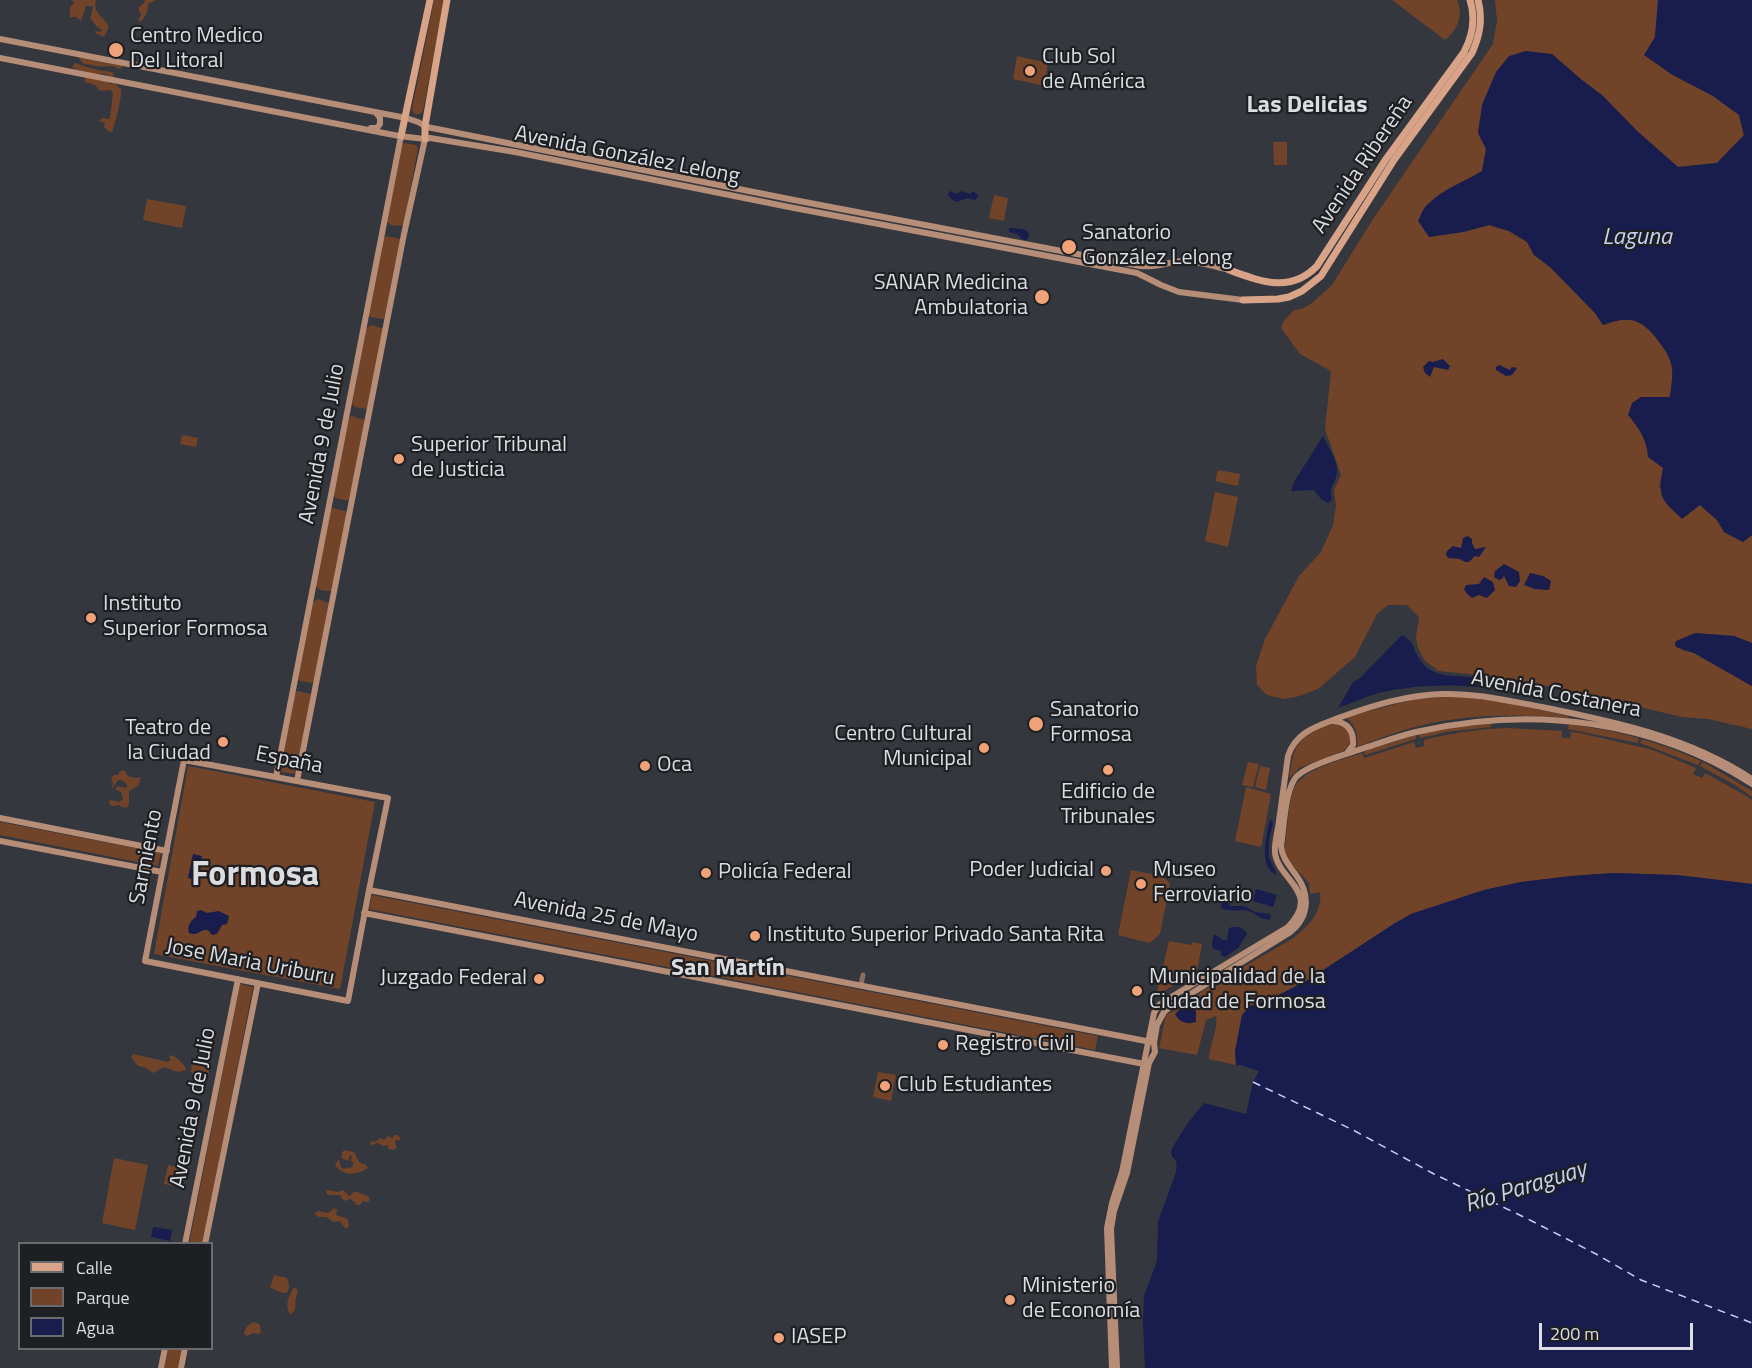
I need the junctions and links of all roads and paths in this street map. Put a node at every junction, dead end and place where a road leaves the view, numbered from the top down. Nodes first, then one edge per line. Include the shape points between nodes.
1 (430, 0) edge
2 (447, 0) edge
3 (1470, 0) edge
4 (1478, 0) edge
5 (0, 39) edge
6 (0, 58) edge
7 (376, 113) junction
8 (406, 118) junction
9 (425, 126) junction
10 (361, 128) junction
11 (402, 136) junction
12 (425, 139) junction
13 (1229, 270) joint
14 (1243, 300) joint
15 (1330, 721) junction
16 (1345, 755) junction
17 (184, 760) joint
18 (276, 777) junction
19 (1752, 779) edge
20 (297, 781) junction
21 (1752, 784) edge
22 (0, 818) edge
23 (0, 841) edge
24 (167, 851) junction
25 (162, 872) junction
26 (369, 890) junction
27 (364, 913) junction
28 (145, 961) joint
29 (863, 975) dead end
30 (237, 979) junction
31 (258, 983) junction
32 (861, 986) junction
33 (1151, 1042) junction
34 (1147, 1063) junction
35 (185, 1242) edge
36 (205, 1242) edge
37 (165, 1350) edge
38 (185, 1350) edge
39 (161, 1368) edge
40 (181, 1368) edge
41 (1112, 1368) edge
42 (1117, 1368) edge

1 - 8 main road, Avenida 9 de Julio
2 - 9 main road, Avenida 9 de Julio
3 - 13 main road, Avenida Ribereña via 1474,28 1464,52 1391,151 1317,266 1304,278 1285,283 1266,282
4 - 14 main road, Avenida Ribereña via 1481,24 1472,53 1394,160 1320,276 1290,297
5 - 7 main road, Avenida González Lelong
6 - 10 main road, Avenida González Lelong
7 - 8 main road, Avenida González Lelong
7 - 10 main road via 381,120 379,126
8 - 9 main road, Avenida González Lelong
8 - 11 main road, Avenida 9 de Julio
9 - 12 main road, Avenida 9 de Julio
9 - 13 main road, Avenida González Lelong via 1140,266 1190,261
10 - 11 main road, Avenida González Lelong
11 - 12 main road, Avenida González Lelong
11 - 18 main road, Avenida 9 de Julio
12 - 14 main road, Avenida González Lelong via 515,152 1137,273 1179,292
12 - 20 main road, Avenida 9 de Julio
15 - 16 main road via 1350,727 1353,745
15 - 19 main road, Avenida Costanera via 1398,699 1471,695 1650,731 1699,750
15 - 33 main road, Avenida Costanera via 1302,734 1288,756 1275,854 1297,888 1298,914 1288,927 1159,1005 1154,1013
16 - 21 main road, Avenida Costanera via 1450,725 1509,718 1555,720 1606,726 1655,738
16 - 33 main road, Avenida Costanera via 1303,771 1289,792 1281,852 1306,898 1299,925 1171,1006 1160,1018
17 - 18 main road, España
17 - 24 main road, Sarmiento
18 - 20 main road, España
20 - 26 main road, España via 388,798
22 - 24 main road
23 - 25 main road
24 - 25 main road, Sarmiento
25 - 28 main road, Sarmiento
26 - 27 main road
26 - 32 main road, Avenida 25 de Mayo
27 - 31 main road, Jose Maria Uriburu via 348,1001
27 - 34 main road, Avenida 25 de Mayo
28 - 30 main road, Jose Maria Uriburu
29 - 32 street
30 - 31 main road, Jose Maria Uriburu
30 - 35 main road, Avenida 9 de Julio
31 - 36 main road, Avenida 9 de Julio
32 - 33 main road, Avenida 25 de Mayo
33 - 34 main road, Avenida Costanera
34 - 41 main road, Avenida Costanera via 1107,1228
34 - 42 main road, Avenida Costanera via 1127,1173 1112,1229
37 - 39 main road
38 - 40 main road

